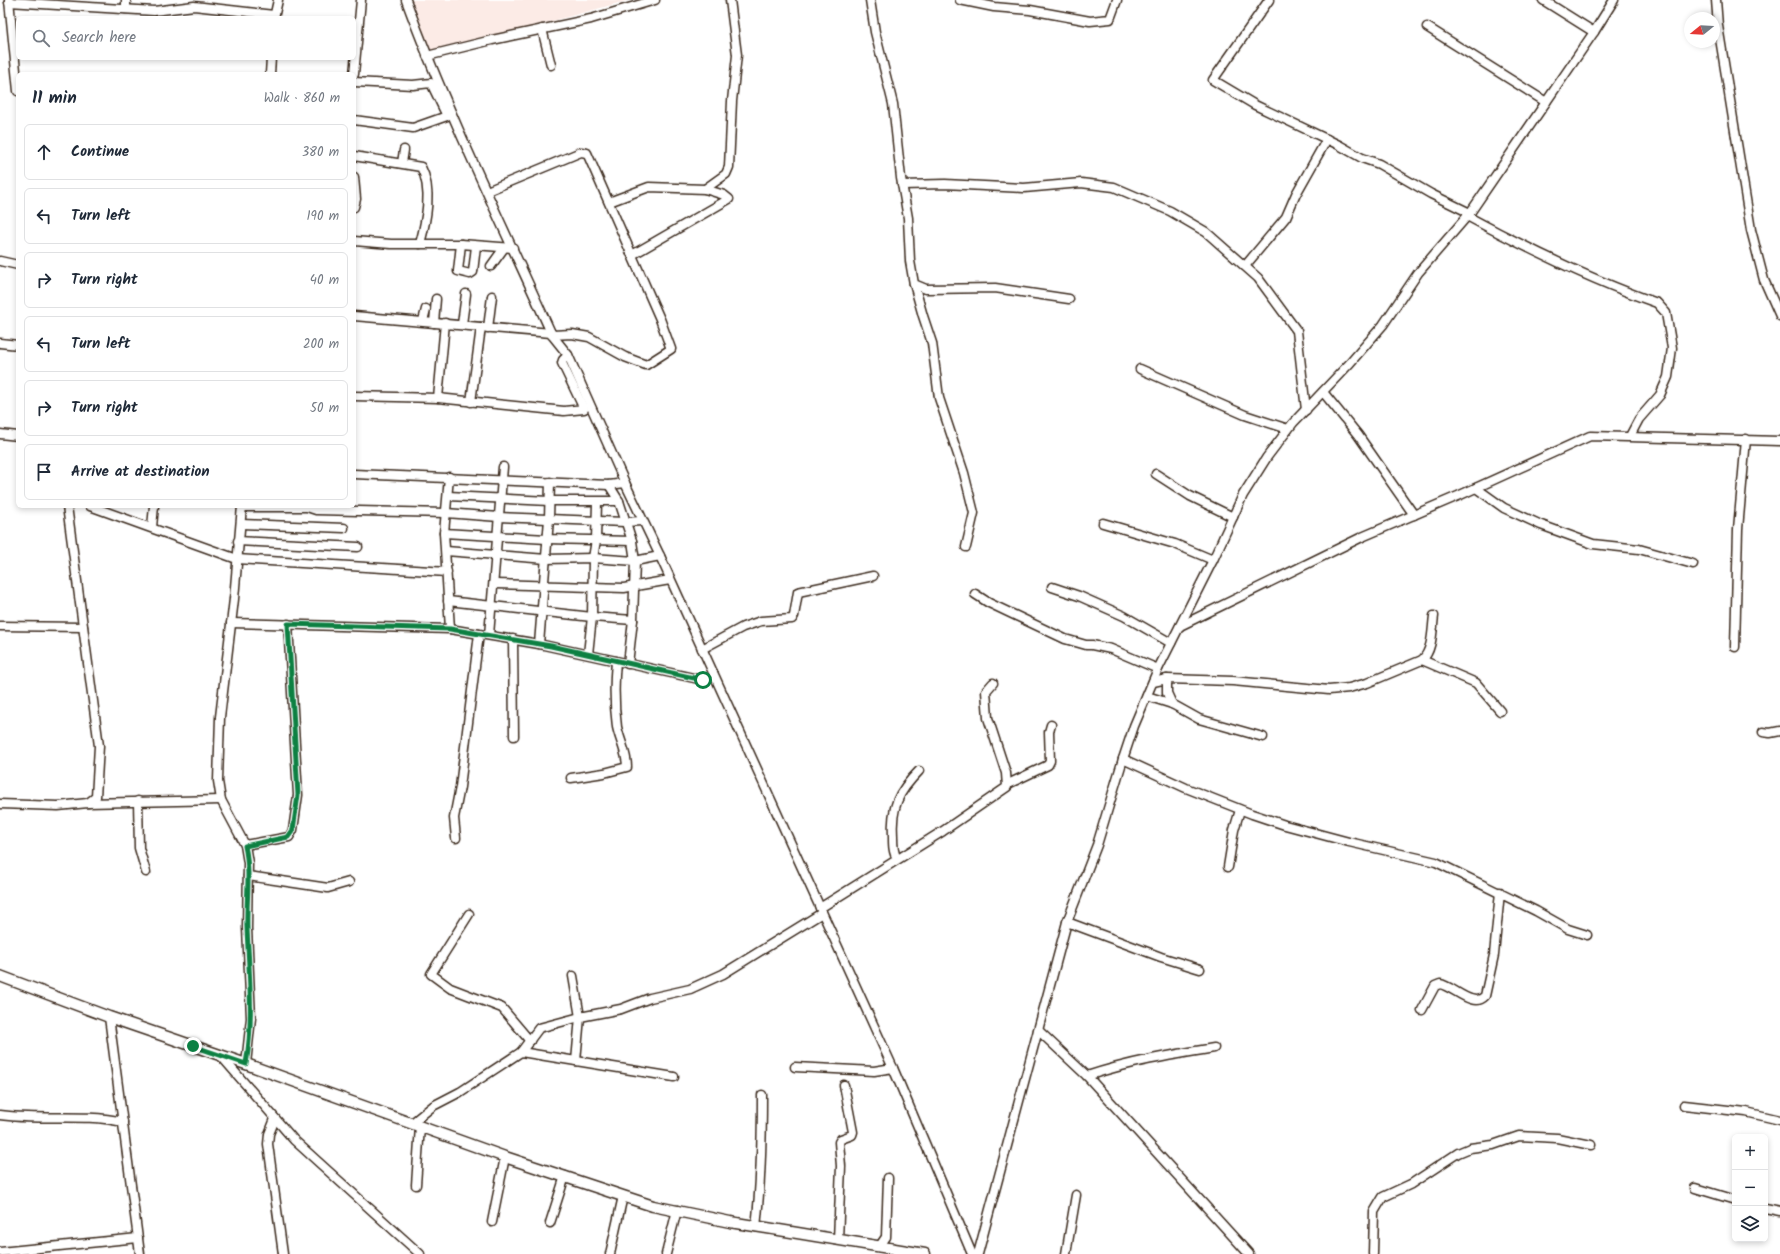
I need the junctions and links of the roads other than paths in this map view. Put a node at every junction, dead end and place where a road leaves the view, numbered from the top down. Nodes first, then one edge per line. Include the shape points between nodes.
1 (126, 0) edge
2 (278, 0) edge
3 (361, 0) edge
4 (406, 0) edge
5 (656, 0) edge
6 (730, 0) edge
7 (870, 0) edge
8 (960, 0) edge
9 (1118, 0) edge
10 (1269, 0) edge
11 (1544, 0) edge
12 (1614, 0) edge
13 (1716, 0) edge
14 (9, 1) edge
15 (126, 9) junction
16 (274, 16) edge
17 (1427, 27) dead end
18 (542, 29) junction
19 (1594, 32) junction
20 (356, 53) edge
21 (426, 56) junction
22 (271, 60) edge
23 (355, 60) edge
24 (551, 65) dead end
25 (17, 72) edge
26 (270, 72) edge
27 (354, 72) edge
28 (356, 82) edge
29 (1546, 102) junction
30 (356, 120) edge
31 (1327, 139) junction
32 (404, 150) dead end
33 (356, 156) edge
34 (402, 163) junction
35 (902, 185) junction
36 (705, 189) junction
37 (487, 191) junction
38 (609, 202) junction
39 (1468, 214) junction
40 (356, 241) edge
41 (420, 244) junction
42 (461, 244) junction
43 (476, 246) junction
44 (504, 248) junction
45 (513, 248) junction
46 (632, 255) junction
47 (0, 261) edge
48 (16, 265) edge
49 (491, 266) dead end
50 (1245, 266) junction
51 (914, 284) junction
52 (466, 294) dead end
53 (492, 296) dead end
54 (1069, 299) dead end
55 (436, 300) dead end
56 (426, 309) dead end
57 (356, 316) edge
58 (1780, 316) edge
59 (423, 321) junction
60 (434, 323) junction
61 (445, 323) junction
62 (462, 324) junction
63 (485, 327) junction
64 (552, 334) junction
65 (0, 343) edge
66 (16, 345) edge
67 (568, 355) junction
68 (1140, 369) dead end
69 (1323, 392) junction
70 (356, 396) edge
71 (438, 398) junction
72 (471, 402) junction
73 (1306, 410) junction
74 (1288, 429) junction
75 (0, 434) edge
76 (16, 436) edge
77 (1630, 436) junction
78 (1746, 439) junction
79 (1780, 440) edge
80 (503, 467) dead end
81 (356, 474) edge
82 (1156, 474) dead end
83 (449, 477) junction
84 (502, 480) junction
85 (550, 482) junction
86 (625, 483) junction
87 (609, 485) junction
88 (1476, 488) junction
89 (448, 496) junction
90 (501, 498) junction
91 (549, 501) junction
92 (619, 501) junction
93 (597, 502) junction
94 (67, 508) edge
95 (101, 508) edge
96 (154, 508) edge
97 (242, 508) edge
98 (310, 508) edge
99 (446, 513) junction
100 (1414, 515) junction
101 (499, 517) junction
102 (1233, 517) junction
103 (550, 519) junction
104 (596, 521) junction
105 (642, 521) junction
106 (625, 522) junction
107 (1103, 523) dead end
108 (241, 524) junction
109 (152, 527) junction
110 (344, 528) dead end
111 (444, 533) junction
112 (498, 535) junction
113 (547, 539) junction
114 (596, 540) junction
115 (238, 541) junction
116 (632, 541) junction
117 (358, 547) dead end
118 (966, 547) dead end
119 (446, 551) junction
120 (495, 555) junction
121 (660, 556) junction
122 (593, 558) junction
123 (237, 559) junction
124 (546, 559) junction
125 (1213, 560) junction
126 (635, 561) junction
127 (1693, 564) dead end
128 (447, 572) junction
129 (873, 576) dead end
130 (670, 580) junction
131 (494, 584) junction
132 (544, 586) junction
133 (592, 587) junction
134 (634, 587) junction
135 (1052, 587) dead end
136 (975, 594) dead end
137 (448, 601) junction
138 (492, 607) junction
139 (543, 612) junction
140 (1434, 616) dead end
141 (592, 617) junction
142 (633, 620) junction
143 (231, 623) junction
144 (288, 624) junction
145 (0, 626) edge
146 (1180, 626) junction
147 (83, 627) junction
148 (450, 629) junction
149 (479, 634) junction
150 (490, 635) junction
151 (513, 639) junction
152 (1171, 643) junction
153 (539, 644) junction
154 (1735, 647) dead end
155 (702, 649) junction
156 (588, 654) junction
157 (1422, 660) junction
158 (616, 661) junction
159 (628, 664) junction
160 (1158, 669) junction
161 (1167, 679) junction
162 (703, 680) dead end
163 (1153, 682) junction
164 (992, 683) dead end
165 (1147, 696) junction
166 (1172, 704) junction
167 (1500, 711) dead end
168 (1051, 725) dead end
169 (1780, 731) edge
170 (1763, 732) dead end
171 (514, 736) dead end
172 (1263, 737) dead end
173 (1123, 759) junction
174 (919, 771) dead end
175 (571, 778) dead end
176 (1008, 784) junction
177 (221, 800) junction
178 (138, 801) junction
179 (88, 803) junction
180 (0, 804) edge
181 (1240, 810) junction
182 (456, 838) dead end
183 (245, 846) junction
184 (897, 858) junction
185 (1228, 867) dead end
186 (146, 872) dead end
187 (248, 876) junction
188 (349, 882) dead end
189 (1500, 892) junction
190 (821, 910) junction
191 (469, 914) dead end
192 (1067, 922) junction
193 (1587, 936) dead end
194 (1200, 969) dead end
195 (0, 976) edge
196 (573, 976) dead end
197 (1422, 1010) dead end
198 (580, 1016) junction
199 (109, 1017) junction
200 (1038, 1030) junction
201 (530, 1041) junction
202 (1214, 1048) dead end
203 (521, 1052) junction
204 (221, 1056) junction
205 (576, 1061) junction
206 (246, 1064) junction
207 (795, 1068) dead end
208 (893, 1068) junction
209 (1087, 1076) junction
210 (674, 1077) dead end
211 (844, 1085) dead end
212 (762, 1095) dead end
213 (1684, 1104) dead end
214 (0, 1115) edge
215 (275, 1119) junction
216 (1780, 1120) edge
217 (123, 1122) junction
218 (416, 1124) junction
219 (1591, 1145) dead end
220 (505, 1157) junction
221 (565, 1176) junction
222 (888, 1178) dead end
223 (416, 1185) dead end
224 (1695, 1188) dead end
225 (1076, 1195) dead end
226 (623, 1196) junction
227 (1732, 1199) edge
228 (1768, 1209) edge
229 (678, 1210) junction
230 (1780, 1211) edge
231 (492, 1222) dead end
232 (550, 1223) dead end
233 (756, 1227) junction
234 (138, 1238) junction
235 (838, 1240) junction
236 (879, 1247) junction
237 (890, 1251) edge
238 (0, 1252) edge
239 (140, 1254) edge
240 (282, 1254) edge
241 (420, 1254) edge
242 (610, 1254) edge
243 (666, 1254) edge
244 (925, 1254) edge
245 (972, 1254) edge
246 (978, 1254) edge
247 (1066, 1254) edge
248 (1249, 1254) edge
249 (1373, 1254) edge

1 - 15 street
2 - 16 street
3 - 20 street
4 - 21 street
5 - 18 street via 591,19
6 - 36 street via 737,55 729,167 726,174
7 - 35 street via 875,32 893,104
8 - 9 street via 1090,21 1110,19
10 - 31 street via 1213,80 1255,105
11 - 19 street
12 - 19 street
13 - 58 street via 1751,230 1764,280
14 - 15 street
14 - 25 street
15 - 16 street via 154,11 194,6
17 - 29 street
18 - 21 street
18 - 24 street
19 - 29 street
21 - 37 street
22 - 26 street
23 - 27 street
28 - 30 street via 413,85 431,83 447,116 413,128
29 - 39 street
31 - 39 street via 1379,164
31 - 50 street via 1286,217
32 - 34 street
33 - 34 street
34 - 41 street via 421,167 425,179 426,210
35 - 50 street via 945,184 1024,188 1081,183 1114,187 1170,212 1206,232
35 - 51 street
36 - 38 street via 649,187
36 - 46 street via 724,195 730,200
37 - 38 street via 584,152 587,153
37 - 45 street
38 - 46 street
39 - 69 street via 1418,273 1383,325
39 - 77 street via 1583,273 1657,303 1666,313 1672,348 1668,377 1660,395 1639,419
40 - 41 street
41 - 42 street
42 - 43 street
42 - 43 street via 458,271 470,274 473,272
43 - 44 street
44 - 45 street
44 - 49 street
45 - 64 street
46 - 64 street via 671,349 646,364 625,358 588,337
47 - 48 street
50 - 73 street via 1258,278 1297,331
51 - 54 street via 926,289 995,288
51 - 118 street via 932,343 939,398 964,473 974,513
52 - 62 street
53 - 63 street
55 - 60 street
56 - 59 street
57 - 59 street
59 - 60 street
60 - 61 street
61 - 62 street
61 - 71 street
62 - 63 street
63 - 64 street
63 - 72 street
64 - 67 street
65 - 66 street
67 - 72 street via 562,363 584,408 564,411
67 - 86 street
68 - 74 street via 1245,415
69 - 73 street
69 - 100 street via 1358,435
70 - 71 street
71 - 72 street
73 - 74 street
74 - 102 street via 1243,495
75 - 76 street
77 - 78 street
77 - 88 street via 1590,436
78 - 79 street
78 - 154 street via 1738,529
80 - 84 street
81 - 83 street
82 - 102 street via 1190,496
83 - 84 street
83 - 89 street
84 - 85 street
84 - 90 street
85 - 87 street
85 - 91 street
86 - 87 street
86 - 105 street
87 - 92 street
88 - 100 street
88 - 127 street via 1504,508 1593,544 1639,549
89 - 90 street
89 - 99 street
90 - 91 street
90 - 101 street
91 - 93 street
91 - 103 street
92 - 93 street
92 - 106 street
93 - 104 street
94 - 147 street
95 - 109 street
96 - 109 street
97 - 108 street
98 - 99 street
99 - 101 street
99 - 111 street
100 - 146 street via 1348,544
101 - 103 street
101 - 112 street
102 - 125 street
103 - 104 street
103 - 113 street
104 - 106 street
104 - 114 street
105 - 106 street
105 - 121 street
106 - 116 street
107 - 125 street via 1175,544
108 - 110 street
108 - 115 street
109 - 123 street
111 - 112 street
111 - 119 street
112 - 113 street
112 - 120 street
113 - 114 street
113 - 124 street
114 - 116 street
114 - 122 street
115 - 117 street
115 - 123 street
116 - 126 street
119 - 120 street
119 - 128 street
120 - 124 street
120 - 131 street
121 - 126 street
121 - 130 street
122 - 124 street
122 - 126 street
122 - 133 street
123 - 128 street
123 - 143 street
124 - 132 street
125 - 146 street
126 - 134 street
128 - 137 street
129 - 155 street via 798,592 792,619 761,621 743,627
130 - 134 street
130 - 155 street
131 - 132 street
131 - 138 street
132 - 133 street
132 - 139 street
133 - 134 street
133 - 141 street
134 - 142 street
135 - 152 street via 1124,616
136 - 160 street via 1065,639 1111,649
137 - 138 street
137 - 148 street
138 - 139 street
138 - 150 street
139 - 141 street
139 - 153 street
140 - 157 street via 1428,655
141 - 142 street
141 - 156 street
142 - 159 street
143 - 144 street
143 - 177 street via 220,717 218,781
144 - 148 street
144 - 183 street via 298,795 293,830 288,837
145 - 147 street
146 - 152 street
147 - 179 street via 99,746 96,797
148 - 149 street
149 - 150 street
149 - 182 street via 454,818
150 - 151 street
151 - 153 street
151 - 171 street
152 - 160 street
153 - 156 street
155 - 190 street
156 - 158 street
157 - 161 street via 1367,683 1329,690 1233,681
157 - 167 street via 1476,683
158 - 159 street
158 - 175 street via 614,682 618,728 627,767
159 - 162 street
160 - 163 street
161 - 163 street
161 - 166 street via 1167,693
163 - 165 street
164 - 176 street via 986,691 988,718
165 - 166 street
165 - 173 street
166 - 172 street via 1199,719
168 - 176 street via 1048,765
169 - 170 street
173 - 181 street
173 - 192 street via 1097,845
174 - 184 street via 905,785 893,813 894,852
176 - 184 street via 1002,792
177 - 178 street
177 - 183 street
178 - 179 street
178 - 186 street via 138,848
179 - 180 street via 58,806
181 - 185 street
181 - 189 street via 1328,837 1436,862
183 - 187 street
184 - 190 street
187 - 188 street via 328,888
187 - 206 street via 250,1018
189 - 193 street via 1568,929
189 - 197 street via 1494,955 1485,996 1479,1000 1471,1000 1440,984 1435,986
190 - 198 street via 723,974 690,988 655,996 621,1009
190 - 208 street
191 - 201 street via 431,974 450,988 502,1008
192 - 194 street
192 - 200 street
195 - 199 main road
196 - 198 street
198 - 201 street via 539,1028
198 - 205 street
199 - 204 main road
199 - 217 street
200 - 209 street
200 - 246 street
201 - 203 street
202 - 209 street via 1143,1060
203 - 205 street
203 - 218 street via 460,1092 433,1106
204 - 206 main road
204 - 215 street
205 - 210 street
206 - 218 main road
207 - 208 street via 874,1071
208 - 245 street
209 - 248 street
211 - 235 street via 853,1132 839,1142 841,1166
212 - 233 street
213 - 216 street via 1746,1112
214 - 217 street via 106,1118
215 - 240 street via 268,1144
215 - 241 street via 294,1140
217 - 234 street
218 - 220 main road
218 - 223 street
219 - 249 street via 1557,1138 1519,1136 1458,1153 1411,1184 1383,1197 1374,1212
220 - 221 main road
220 - 231 street
221 - 226 main road
221 - 232 street
222 - 236 street via 888,1223 886,1237
224 - 227 street
225 - 247 street
226 - 229 main road via 653,1206
226 - 242 street
228 - 230 street
229 - 233 main road
229 - 243 street
233 - 235 main road
234 - 238 street
234 - 239 street
235 - 236 main road
236 - 237 main road
237 - 244 main road

